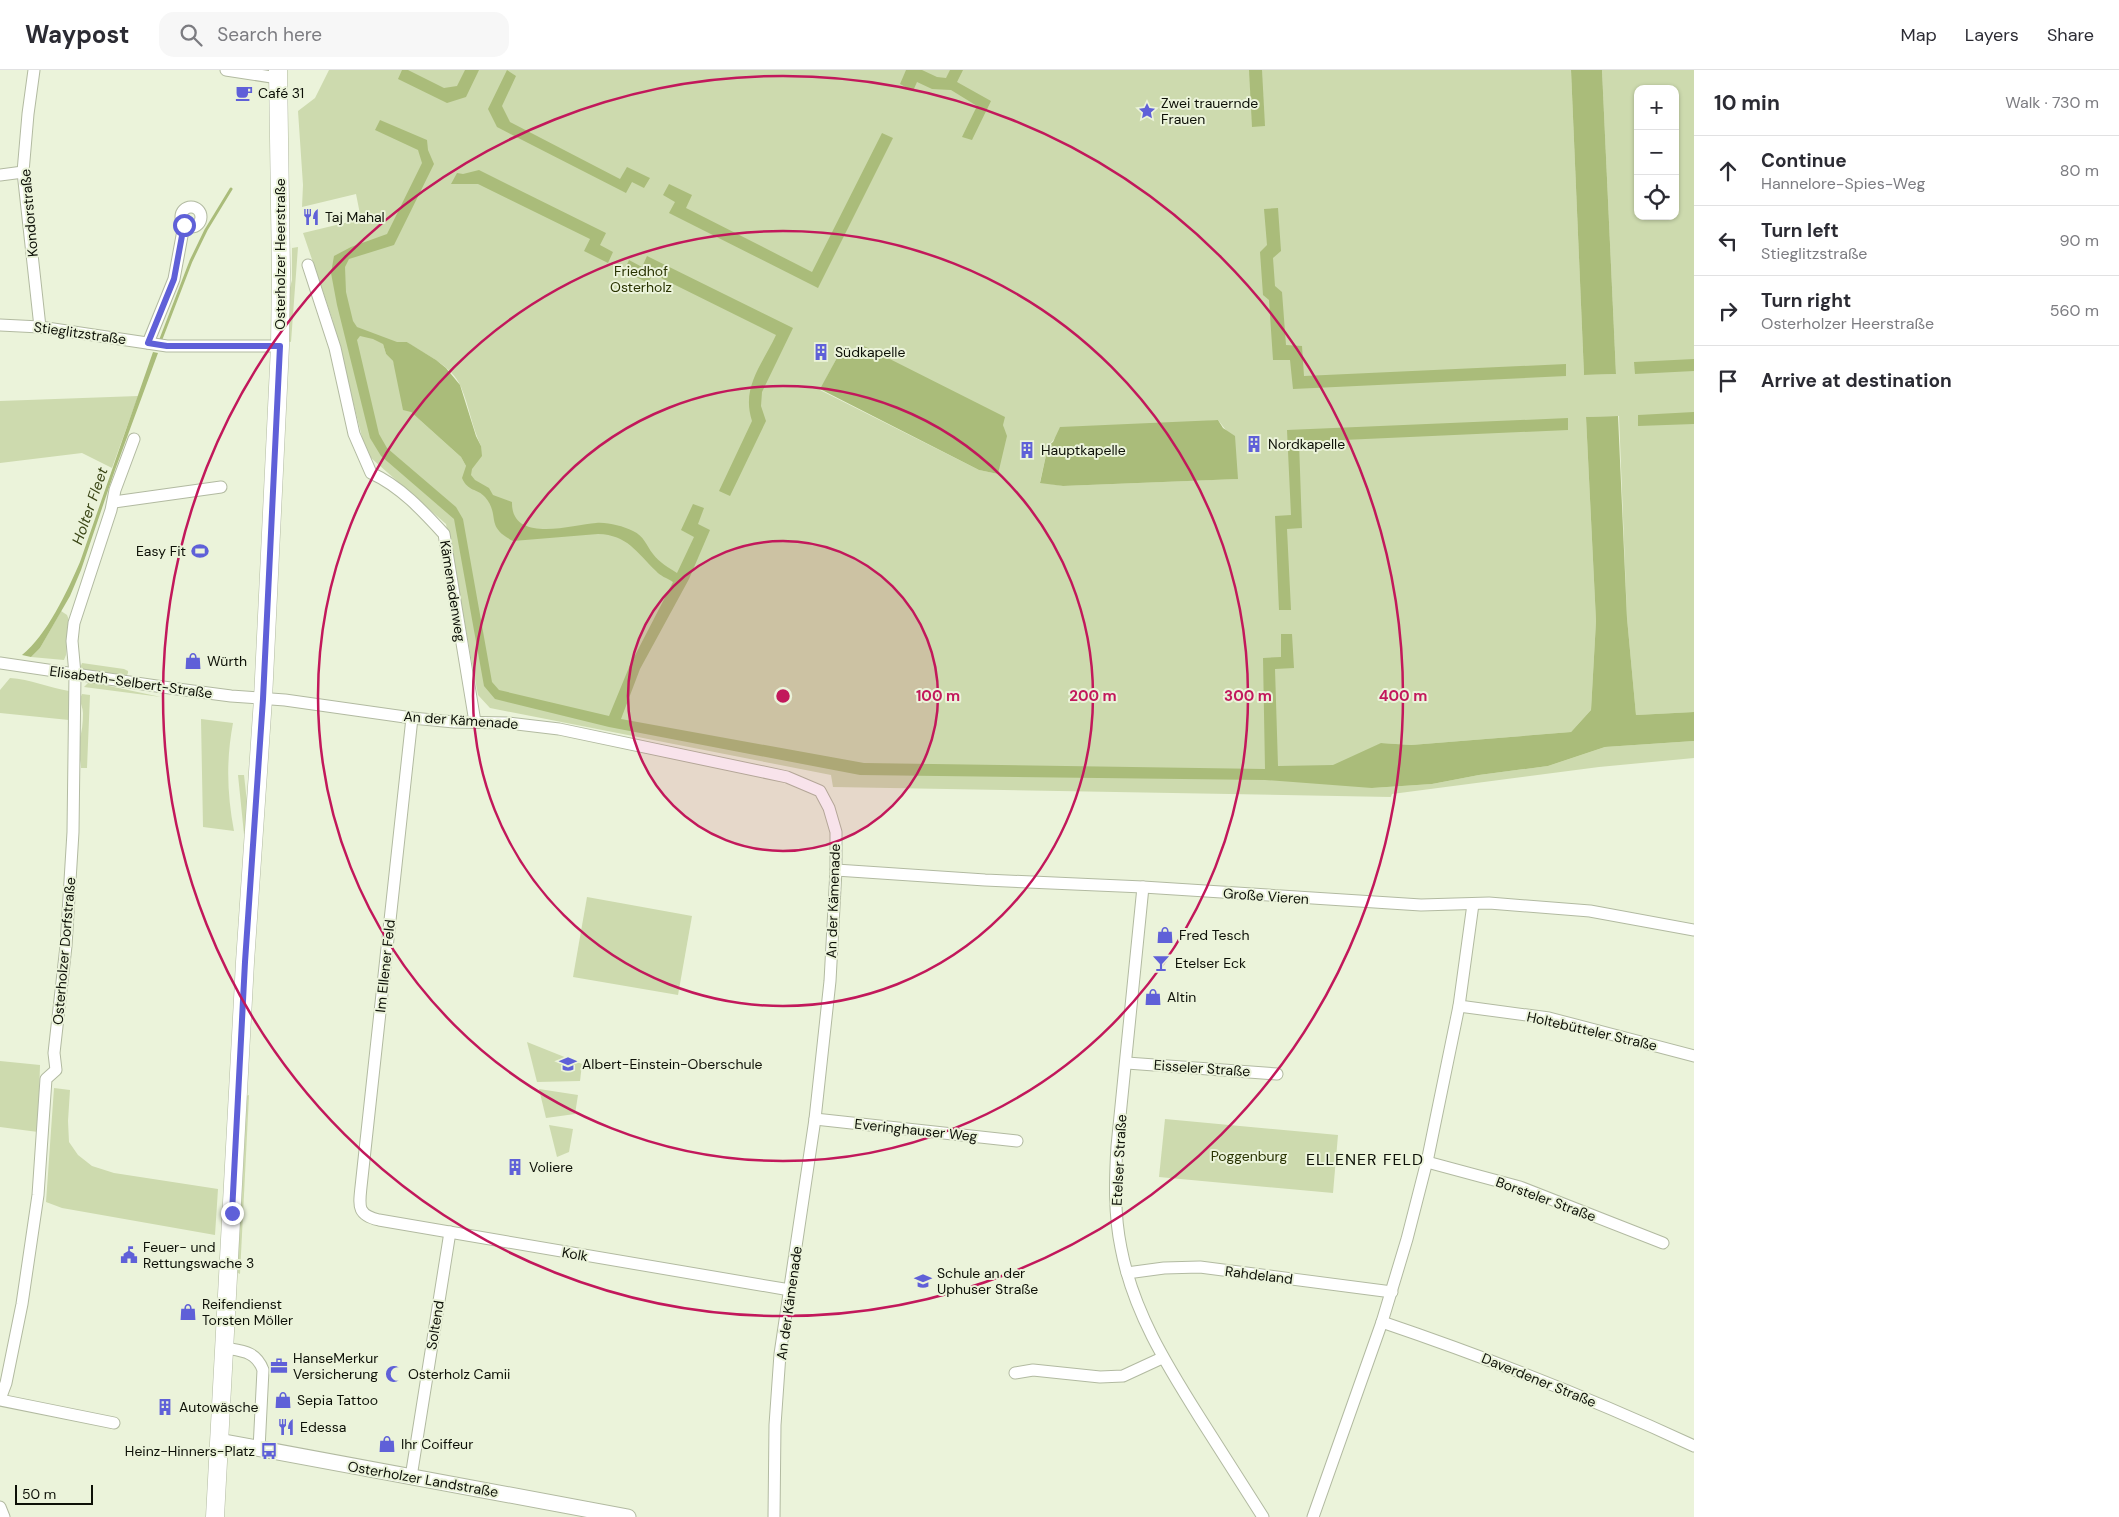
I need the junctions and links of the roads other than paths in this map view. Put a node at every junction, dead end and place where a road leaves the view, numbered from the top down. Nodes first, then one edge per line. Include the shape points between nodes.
1 (34, 70) edge
2 (226, 70) edge
3 (278, 74) edge
4 (24, 172) junction
5 (0, 175) edge
6 (184, 225) dead end
7 (308, 265) dead end
8 (0, 325) edge
9 (40, 327) junction
10 (148, 343) junction
11 (280, 346) junction
12 (134, 439) dead end
13 (221, 487) dead end
14 (114, 502) junction
15 (0, 663) edge
16 (75, 674) junction
17 (263, 699) junction
18 (412, 718) junction
19 (475, 722) junction
20 (836, 870) junction
21 (1143, 887) junction
22 (1473, 904) junction
23 (1694, 930) edge
24 (1458, 1006) junction
25 (1694, 1056) edge
26 (1127, 1063) junction
27 (1277, 1074) dead end
28 (815, 1119) junction
29 (1016, 1141) dead end
30 (1427, 1162) junction
31 (362, 1213) joint
32 (450, 1232) junction
33 (1663, 1243) dead end
34 (1127, 1273) junction
35 (790, 1290) junction
36 (1392, 1292) junction
37 (1382, 1322) junction
38 (225, 1348) junction
39 (1162, 1358) junction
40 (1015, 1373) dead end
41 (0, 1399) edge
42 (114, 1423) dead end
43 (219, 1441) junction
44 (1694, 1446) edge
45 (259, 1449) junction
46 (411, 1477) junction
47 (0, 1507) edge
48 (4, 1517) edge
49 (215, 1517) edge
50 (628, 1517) edge
51 (774, 1517) edge
52 (1264, 1517) edge
53 (1313, 1517) edge

1 - 4 street, Kondorstraße
2 - 3 street
3 - 11 main road, Osterholzer Heerstraße
4 - 5 street
4 - 9 street, Kondorstraße
6 - 10 street via 174,279
7 - 19 street, Kämenadenweg via 335,348 360,453 371,473 388,480 444,534
8 - 9 street, Stieglitzstraße
9 - 10 street, Stieglitzstraße
10 - 11 street, Stieglitzstraße via 167,346
11 - 17 main road, Osterholzer Heerstraße
12 - 14 street, Osterholzer Dorfstraße via 115,490
13 - 14 street
14 - 16 street, Osterholzer Dorfstraße via 74,623
15 - 16 street, Elisabeth-Selbert-Straße
16 - 17 street, Elisabeth-Selbert-Straße
16 - 41 street, Osterholzer Dorfstraße via 72,859 54,1053 56,1070 46,1079 38,1195 22,1304
17 - 18 street, An der Kämenade
17 - 38 main road, Osterholzer Heerstraße via 245,962
18 - 19 street, An der Kämenade
18 - 31 street, Im Ellener Feld via 361,1187
19 - 20 street, An der Kämenade via 559,729 787,777 820,791 829,808 836,832
20 - 21 street, Große Vieren
20 - 28 street, An der Kämenade via 830,981
21 - 22 street, Große Vieren via 1421,905
21 - 26 street, Etelser Straße
22 - 23 street, Große Vieren via 1590,911
22 - 24 street
24 - 25 street, Holtebütteler Straße via 1549,1018
24 - 30 street
26 - 27 street, Eisseler Straße
26 - 34 street, Etelser Straße via 1115,1183 1116,1220
28 - 29 street, Everinghauser Weg
28 - 35 street, An der Kämenade
30 - 33 street, Borsteler Straße via 1520,1187
30 - 36 street
31 - 32 street, Kolk via 367,1218
32 - 35 street, Kolk
32 - 46 street, Soltend
34 - 36 street, Rahdeland via 1200,1267
34 - 39 street, Etelser Straße via 1138,1307
35 - 51 street, An der Kämenade via 780,1354
36 - 37 street
37 - 44 street, Daverdener Straße via 1472,1353
37 - 53 street
38 - 43 main road, Osterholzer Heerstraße
38 - 45 street via 252,1354 261,1364
39 - 40 street via 1123,1376 1100,1377 1033,1370
39 - 52 street, Etelser Straße
41 - 42 street
43 - 45 main road, Osterholzer Landstraße
43 - 49 main road, Osterholzer Heerstraße
45 - 46 main road, Osterholzer Landstraße
46 - 50 main road, Osterholzer Landstraße
47 - 48 street

